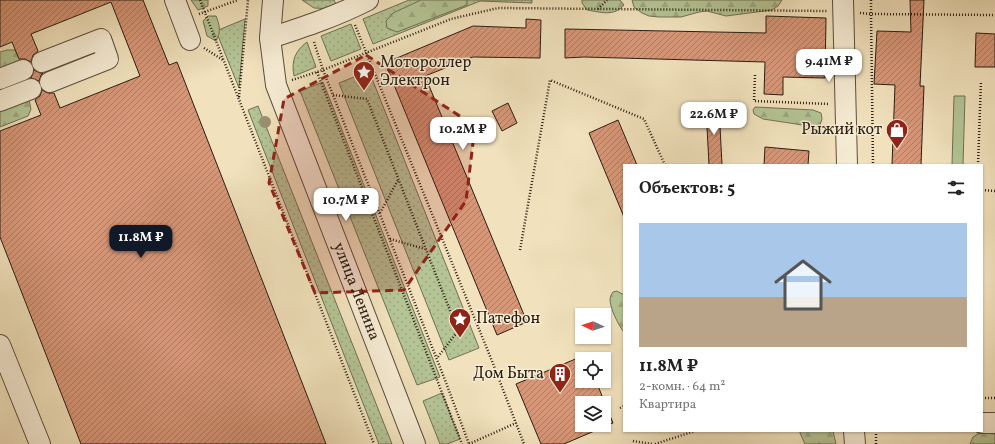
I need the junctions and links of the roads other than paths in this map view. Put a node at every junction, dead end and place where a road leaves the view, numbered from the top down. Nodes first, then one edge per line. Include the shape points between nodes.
1 (175, 0) edge
2 (273, 0) edge
3 (368, 0) edge
4 (843, 6) edge
5 (270, 38) junction
6 (190, 40) road end
7 (42, 62) dead end
8 (23, 70) dead end
9 (0, 79) edge
10 (50, 82) dead end
11 (31, 89) dead end
12 (0, 101) edge
13 (847, 164) edge
14 (0, 345) edge
15 (983, 422) edge
16 (995, 423) edge
17 (854, 432) edge
18 (40, 444) edge
19 (415, 444) edge
20 (855, 444) edge

1 - 6 street
2 - 5 street, улица Ленина
3 - 5 street via 309,26
4 - 13 street
5 - 19 street, улица Ленина via 276,85
7 - 10 street via 100,39 103,46 108,59
8 - 9 street
11 - 12 street
14 - 18 street
15 - 16 street
17 - 20 street

